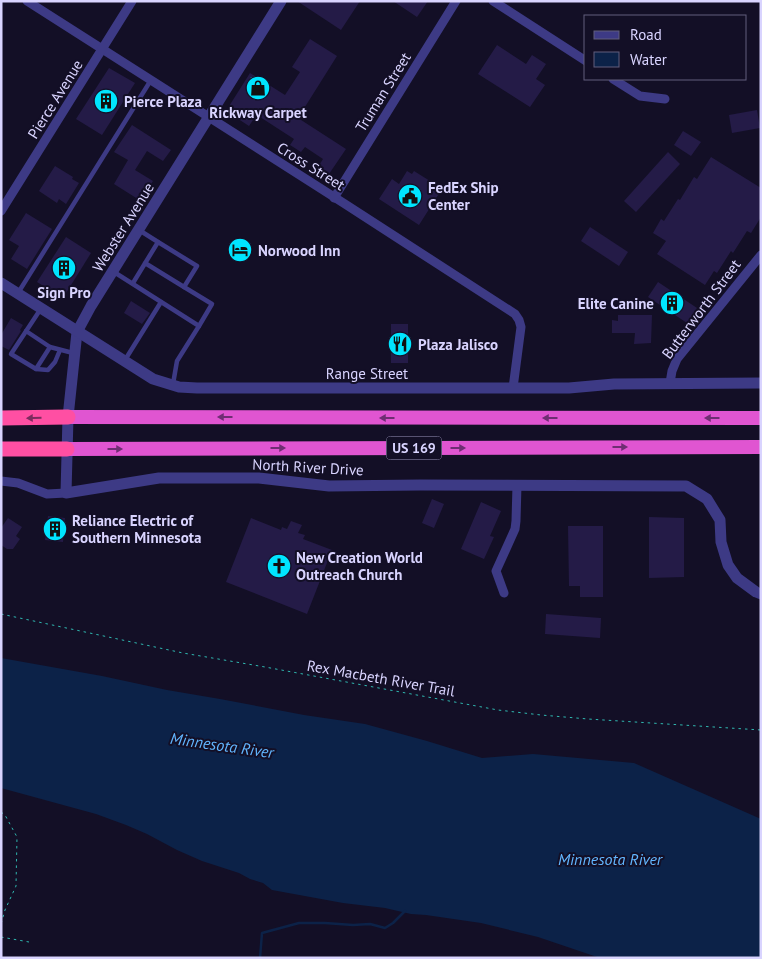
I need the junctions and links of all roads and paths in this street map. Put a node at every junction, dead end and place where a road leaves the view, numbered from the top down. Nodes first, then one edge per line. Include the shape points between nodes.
1 (27, 1) edge
2 (132, 1) edge
3 (281, 1) edge
4 (456, 1) edge
5 (493, 1) edge
6 (102, 48) junction
7 (584, 60) edge
8 (151, 80) junction
9 (615, 80) edge
10 (665, 100) dead end
11 (209, 118) junction
12 (334, 198) junction
13 (1, 211) edge
14 (140, 230) junction
15 (158, 242) junction
16 (761, 255) edge
17 (145, 263) junction
18 (114, 272) junction
19 (1, 283) edge
20 (133, 284) junction
21 (184, 287) junction
22 (17, 294) junction
23 (161, 302) junction
24 (41, 309) junction
25 (199, 326) junction
26 (26, 331) junction
27 (77, 332) junction
28 (50, 347) junction
29 (60, 350) junction
30 (74, 354) junction
31 (124, 361) junction
32 (36, 369) junction
33 (670, 383) junction
34 (761, 383) edge
35 (172, 385) junction
36 (512, 388) junction
37 (68, 417) junction
38 (1, 418) edge
39 (761, 418) edge
40 (761, 447) edge
41 (1, 449) edge
42 (67, 449) junction
43 (1, 481) edge
44 (517, 485) junction
45 (66, 493) junction
46 (504, 593) dead end
47 (761, 594) edge
48 (1, 614) edge
49 (761, 730) edge
50 (1, 812) edge
51 (1, 924) edge
52 (1, 937) edge
53 (29, 942) dead end

1 - 6 street, Cross Street
2 - 6 street, Pierce Avenue
3 - 11 street, Webster Avenue
4 - 12 street, Truman Street
5 - 7 street
6 - 8 street, Cross Street
6 - 13 street, Pierce Avenue
8 - 11 street, Cross Street
8 - 22 lane
9 - 10 street via 640,96
11 - 12 street, Cross Street
11 - 14 street, Webster Avenue
12 - 36 street, Cross Street via 515,314 521,328
14 - 15 lane
14 - 18 street, Webster Avenue
15 - 17 lane
15 - 21 lane via 197,266
16 - 33 street, Butterworth Street via 677,359
17 - 20 lane
17 - 21 lane
18 - 20 lane
18 - 27 street, Webster Avenue
19 - 22 street, Range Street
20 - 23 lane
21 - 25 lane via 212,304
22 - 24 street, Range Street
23 - 25 lane
23 - 31 lane
24 - 26 lane
24 - 27 street, Range Street
25 - 35 lane via 177,362
26 - 28 lane
26 - 32 lane via 12,354
27 - 30 street, Webster Avenue
27 - 31 street, Range Street
28 - 29 lane
28 - 32 lane
29 - 30 lane
29 - 32 lane via 48,370
30 - 37 street, Webster Avenue
31 - 35 street, Range Street via 153,379
33 - 34 street, Range Street
33 - 36 street, Range Street
35 - 36 street, Range Street via 196,388
37 -> 38 highway, US 169
39 -> 37 highway, US 169
37 - 42 street, Webster Avenue
42 -> 40 highway, US 169
41 - 42 highway, US 169
42 - 45 street, Webster Avenue
43 - 45 street, North River Drive via 18,483 47,494
44 - 45 street, North River Drive via 329,486 259,478 164,478
44 - 46 street via 515,529 496,571
44 - 47 street, North River Drive via 686,486 707,499 720,520 721,542 728,565 737,578
48 - 49 path, Rex Macbeth River Trail via 183,653 498,710
50 - 51 path via 17,837 16,886
52 - 53 path

